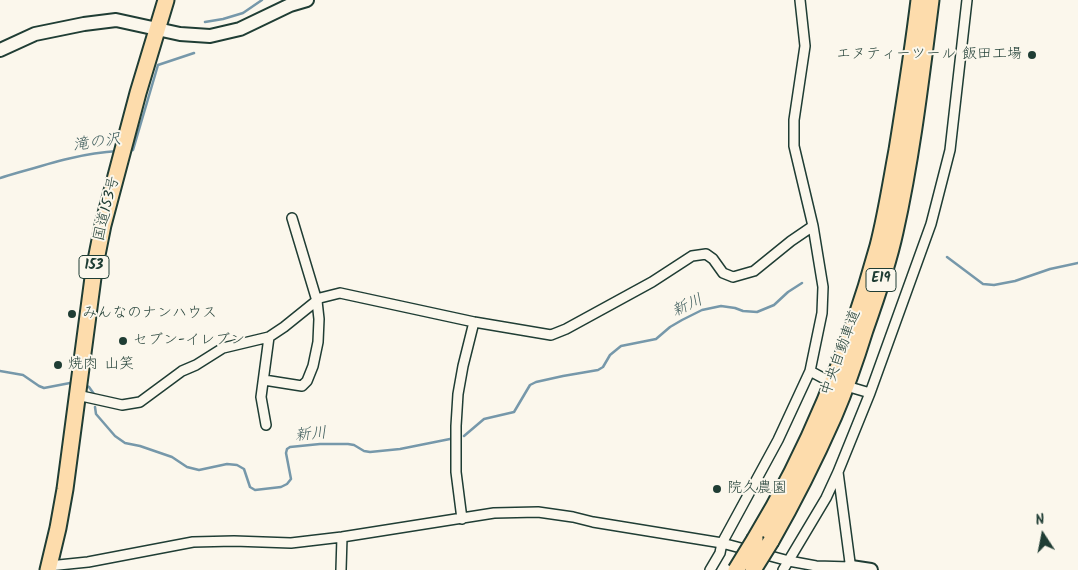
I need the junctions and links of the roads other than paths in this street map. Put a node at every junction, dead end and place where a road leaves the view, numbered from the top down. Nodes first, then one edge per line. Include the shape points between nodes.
1 (166, 0) edge
2 (308, 0) edge
3 (800, 0) edge
4 (910, 0) edge
5 (919, 0) edge
6 (931, 0) edge
7 (941, 0) edge
8 (967, 0) edge
9 (157, 29) junction
10 (0, 50) edge
11 (915, 120) junction
12 (892, 178) junction
13 (292, 218) dead end
14 (814, 226) junction
15 (317, 301) junction
16 (474, 322) junction
17 (269, 337) junction
18 (810, 371) junction
19 (823, 378) dead end
20 (264, 380) junction
21 (78, 387) junction
22 (852, 388) dead end
23 (870, 392) junction
24 (266, 425) dead end
25 (838, 472) junction
26 (462, 519) junction
27 (342, 538) junction
28 (722, 543) junction
29 (789, 562) junction
30 (49, 568) edge
31 (851, 569) edge
32 (341, 570) edge
33 (710, 570) edge
34 (736, 570) edge
35 (753, 570) edge
36 (783, 570) edge
37 (871, 570) edge

1 - 9 highway, 国道153号 / 153
2 - 9 street via 240,29 210,36
3 - 14 street via 805,46 797,92 794,146
4 - 12 highway
5 - 12 highway, 中央自動車道 / E19
6 - 11 highway, 中央自動車道 / E19
7 - 11 highway via 928,91
8 - 23 street via 950,150 931,224
9 - 10 street via 116,20 84,24 35,34
9 - 21 highway, 国道153号 / 153 via 103,225
11 - 35 highway, 中央自動車道 / E19, bridge via 895,234 852,369 814,460
12 - 34 highway, 中央自動車道 / E19, bridge via 876,253 839,365 795,467
13 - 15 street
14 - 16 street via 754,271 733,276 723,273 706,254 692,256 652,282 551,335
14 - 18 street via 823,287 822,313
15 - 16 street via 340,294
15 - 17 street
15 - 20 street via 318,342 306,381 302,386
16 - 26 street via 457,410 456,472
17 - 20 street
17 - 21 street via 223,348 182,371 140,402 122,405
18 - 19 street
18 - 28 street via 778,440
20 - 24 street via 261,397
21 - 30 highway, 国道153号 / 153 via 65,489
22 - 23 street
23 - 25 street
25 - 29 street
25 - 31 street
26 - 27 street
26 - 28 street via 494,513 538,512
27 - 30 street via 291,543 192,542
27 - 32 street
28 - 29 street
28 - 33 street
29 - 31 street
29 - 36 street
31 - 37 street

